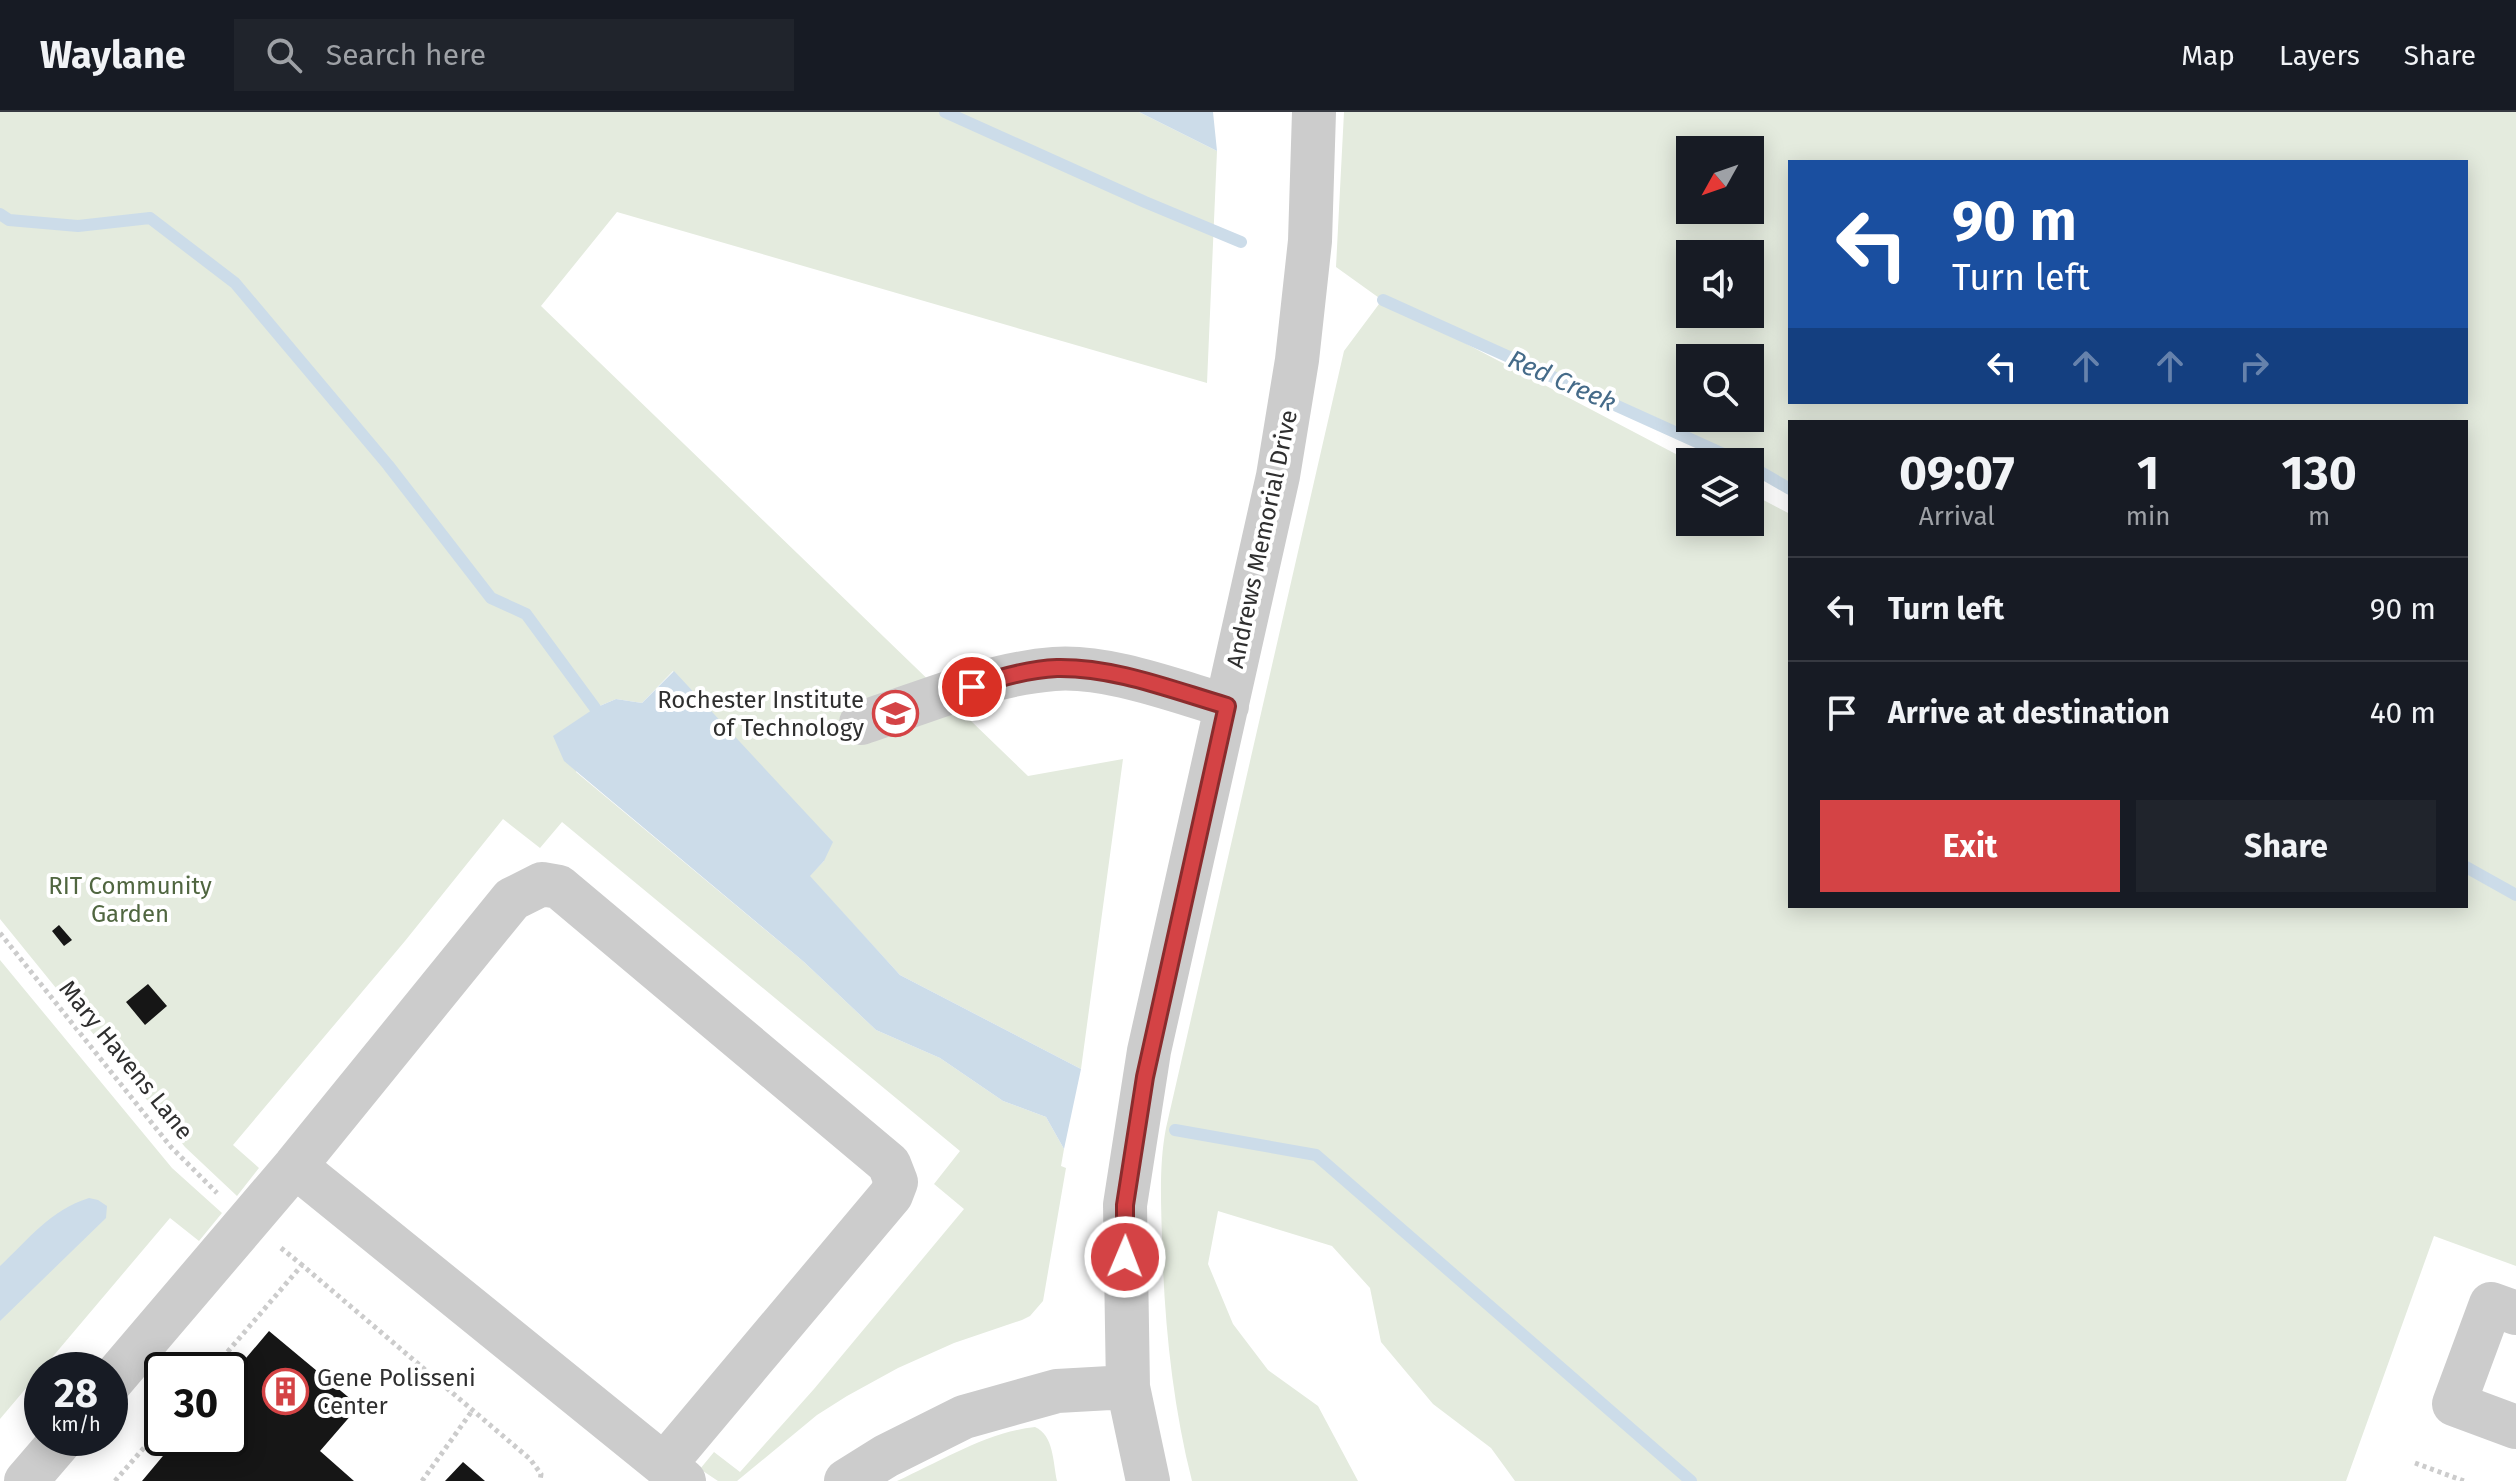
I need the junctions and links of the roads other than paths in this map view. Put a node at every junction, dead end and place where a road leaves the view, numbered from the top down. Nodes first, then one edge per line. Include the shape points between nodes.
1 (1314, 112) edge
2 (1227, 706) junction
3 (861, 723) dead end
4 (295, 1166) junction
5 (2516, 1313) edge
6 (128, 1362) edge
7 (1128, 1387) junction
8 (2516, 1427) edge
9 (48, 1456) edge
10 (674, 1473) edge
11 (26, 1481) edge
12 (846, 1481) edge
13 (1148, 1481) edge

1 - 2 street, Andrews Memorial Drive via 1310,241 1297,360 1278,476
2 - 3 street via 1117,674 1056,668 1000,678
2 - 7 street, Andrews Memorial Drive via 1135,1128 1125,1205
4 - 6 street
4 - 10 street
4 - 10 street via 512,899 542,884 559,887 889,1164 896,1182
5 - 8 street via 2491,1304 2454,1404
7 - 12 street via 1057,1391 964,1417
7 - 13 street, Andrews Memorial Drive
9 - 11 street

